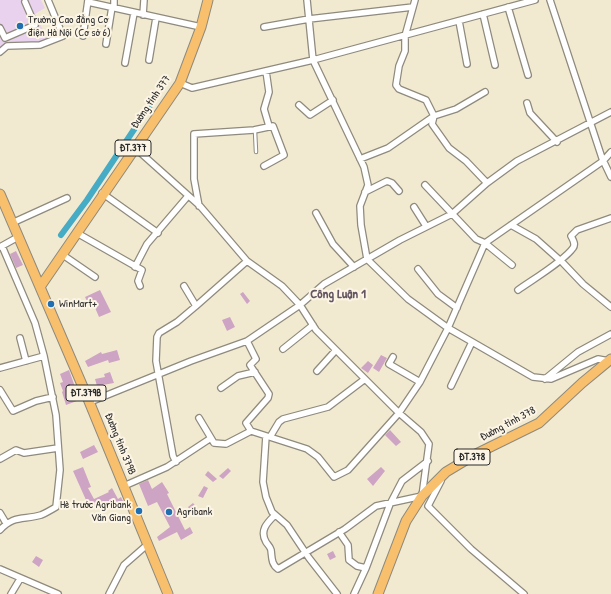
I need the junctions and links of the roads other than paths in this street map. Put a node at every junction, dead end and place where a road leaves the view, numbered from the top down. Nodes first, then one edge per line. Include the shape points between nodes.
1 (48, 0) edge
2 (114, 0) edge
3 (144, 0) edge
4 (208, 0) edge
5 (307, 0) edge
6 (415, 0) edge
7 (535, 0) edge
8 (550, 0) edge
9 (88, 1) edge
10 (25, 2) dead end
11 (413, 7) junction
12 (113, 8) junction
13 (508, 8) junction
14 (134, 13) junction
15 (483, 14) junction
16 (144, 15) junction
17 (156, 18) junction
18 (309, 19) junction
19 (459, 21) junction
20 (201, 27) junction
21 (264, 27) dead end
22 (0, 28) edge
23 (83, 36) dead end
24 (405, 36) junction
25 (106, 44) dead end
26 (0, 52) edge
27 (149, 60) dead end
28 (313, 60) junction
29 (125, 63) dead end
30 (467, 64) dead end
31 (495, 65) dead end
32 (266, 71) junction
33 (528, 75) dead end
34 (180, 83) junction
35 (485, 92) dead end
36 (333, 100) junction
37 (527, 103) dead end
38 (299, 105) dead end
39 (611, 112) edge
40 (434, 116) junction
41 (591, 123) junction
42 (269, 126) junction
43 (254, 130) junction
44 (557, 142) junction
45 (134, 147) junction
46 (256, 152) dead end
47 (611, 152) edge
48 (360, 159) junction
49 (603, 161) junction
50 (264, 166) dead end
51 (611, 177) edge
52 (486, 183) junction
53 (425, 185) dead end
54 (399, 191) dead end
55 (365, 192) junction
56 (102, 193) junction
57 (0, 194) edge
58 (188, 196) junction
59 (67, 198) dead end
60 (200, 206) junction
61 (414, 207) dead end
62 (316, 213) dead end
63 (452, 214) junction
64 (611, 218) edge
65 (12, 223) junction
66 (512, 225) junction
67 (426, 226) junction
68 (77, 233) junction
69 (158, 233) junction
70 (18, 237) junction
71 (485, 243) junction
72 (1, 247) edge
73 (63, 255) junction
74 (368, 259) junction
75 (560, 260) junction
76 (247, 261) junction
77 (512, 265) dead end
78 (135, 267) junction
79 (354, 267) junction
80 (418, 269) dead end
81 (95, 277) dead end
82 (40, 286) junction
83 (140, 286) dead end
84 (184, 286) dead end
85 (518, 290) dead end
86 (300, 305) junction
87 (196, 306) junction
88 (611, 307) edge
89 (457, 308) junction
90 (313, 325) junction
91 (448, 328) junction
92 (611, 334) edge
93 (20, 338) dead end
94 (247, 341) junction
95 (472, 342) junction
96 (283, 349) dead end
97 (336, 350) junction
98 (44, 356) junction
99 (393, 357) dead end
100 (610, 360) edge
101 (26, 361) junction
102 (0, 368) edge
103 (318, 371) dead end
104 (255, 372) junction
105 (158, 374) junction
106 (365, 379) junction
107 (545, 379) junction
108 (420, 382) junction
109 (452, 386) dead end
110 (221, 388) dead end
111 (0, 390) edge
112 (53, 397) junction
113 (90, 402) junction
114 (399, 413) junction
115 (199, 418) dead end
116 (251, 431) junction
117 (268, 437) junction
118 (211, 438) junction
119 (58, 448) junction
120 (0, 459) edge
121 (428, 460) junction
122 (176, 462) junction
123 (446, 472) junction
124 (124, 486) junction
125 (422, 496) junction
126 (390, 504) junction
127 (0, 513) edge
128 (276, 515) junction
129 (6, 523) junction
130 (0, 530) edge
131 (339, 532) junction
132 (148, 544) junction
133 (306, 552) junction
134 (366, 568) junction
135 (0, 570) edge
136 (20, 579) junction
137 (358, 586) junction
138 (11, 594) edge
139 (58, 594) edge
140 (109, 594) edge
141 (168, 594) edge
142 (337, 594) edge
143 (354, 594) edge
144 (358, 594) edge
145 (378, 594) edge
146 (524, 594) edge

1 - 26 street via 63,36 40,45 7,46
2 - 12 street
3 - 16 street
4 - 20 main road, Đường tỉnh 377 / ĐT.377
5 - 18 street
6 - 11 street
7 - 13 street
8 - 41 street
9 - 12 street
9 - 23 street
10 - 22 street via 35,25 5,38
11 - 18 street
11 - 24 street
12 - 14 street
12 - 25 street
13 - 15 street
13 - 33 street
14 - 16 street
14 - 29 street
15 - 19 street
15 - 31 street
16 - 17 street
17 - 20 street
17 - 27 street
18 - 21 street
18 - 28 street
19 - 24 street
19 - 30 street
20 - 34 main road, Đường tỉnh 377 / ĐT.377
24 - 28 street
24 - 40 street via 405,51 396,85 399,89 426,100
28 - 32 street
28 - 36 street
32 - 34 street via 192,88
32 - 42 street via 269,92 264,109
34 - 45 main road, Đường tỉnh 377 / ĐT.377
35 - 40 street via 456,109
36 - 38 street via 310,115
36 - 48 street
37 - 44 street via 530,114
39 - 41 street
40 - 48 street via 388,148
40 - 52 street via 432,124 450,148
41 - 44 street
41 - 49 street
42 - 43 street
42 - 50 street via 274,128 284,154
43 - 46 lane
43 - 60 street via 194,134 194,179
44 - 52 street via 517,161
45 - 56 main road, Đường tỉnh 377 / ĐT.377
45 - 58 street
47 - 49 street
48 - 55 street via 368,185
49 - 51 street
49 - 66 street
52 - 63 street
53 - 63 street
54 - 55 street via 387,181
55 - 74 street via 360,206
56 - 68 main road, Đường tỉnh 377 / ĐT.377
56 - 69 street
57 - 65 main road, Đường tỉnh 379B / ĐT.379B
58 - 60 street
58 - 69 street
59 - 65 street
60 - 76 street
61 - 67 street
62 - 79 street via 333,244
63 - 67 street
63 - 71 street via 476,239
64 - 75 street via 577,230 571,236 573,248
65 - 70 main road, Đường tỉnh 379B / ĐT.379B
66 - 71 street
66 - 75 street via 536,239
67 - 74 street
68 - 73 main road, Đường tỉnh 377 / ĐT.377
68 - 78 street
69 - 78 street via 147,244
70 - 72 street
70 - 82 main road, Đường tỉnh 379B / ĐT.379B
71 - 77 street
71 - 89 street
72 - 98 street via 35,323
73 - 81 street
73 - 82 main road, Đường tỉnh 377 / ĐT.377
74 - 79 street
74 - 91 street via 408,299
75 - 85 street
75 - 88 street via 583,284
76 - 86 street via 282,286
76 - 87 street
78 - 83 street via 143,272 138,281
79 - 86 street via 324,284
80 - 89 street via 438,294
82 - 113 main road, Đường tỉnh 379B / ĐT.379B
84 - 87 street
86 - 90 street
86 - 94 street
87 - 105 street via 158,334 155,356
89 - 91 street
90 - 96 street
90 - 97 street
91 - 95 street
91 - 108 street
92 - 107 street via 578,352
93 - 101 street
94 - 104 street via 256,359 250,365
94 - 105 street
95 - 107 street via 533,377
95 - 109 street
97 - 103 street
97 - 106 street
98 - 101 street
98 - 112 street
99 - 108 street via 389,364
100 - 107 street via 598,359 551,379
100 - 123 main road, Đường tỉnh 378 / ĐT.378 via 539,423
101 - 102 street
104 - 110 street via 238,376
104 - 116 street via 269,394 246,423
105 - 113 street
105 - 122 street
106 - 114 street
106 - 117 street via 328,407 283,419
108 - 114 street
111 - 112 street via 13,411
112 - 119 street
113 - 124 main road, Đường tỉnh 379B / ĐT.379B
114 - 117 street via 348,470 334,477 318,457 307,449
114 - 121 street via 421,432 429,444
115 - 118 street
116 - 117 street
116 - 118 street via 226,444 214,443
117 - 128 street via 263,482 266,497 272,512
118 - 122 street
119 - 120 street via 24,453 16,450
119 - 129 street via 60,470 56,507 41,515
121 - 125 street
121 - 126 street via 402,481
122 - 124 street
123 - 125 main road, Đường tỉnh 378 / ĐT.378
123 - 146 street via 428,506 471,549
124 - 132 main road, Đường tỉnh 379B / ĐT.379B
125 - 126 street
125 - 145 main road, Đường tỉnh 378 / ĐT.378 via 406,521
126 - 131 street via 376,506
126 - 134 street
127 - 129 street
128 - 133 street
128 - 133 street via 266,525 263,533 276,568 280,569
129 - 130 street
131 - 133 street
131 - 134 street via 348,545 349,560 357,566
132 - 140 street via 124,565
132 - 141 main road, Đường tỉnh 379B / ĐT.379B
133 - 142 street
134 - 137 street
135 - 136 street
136 - 138 street
136 - 139 street
137 - 143 street
137 - 144 street

